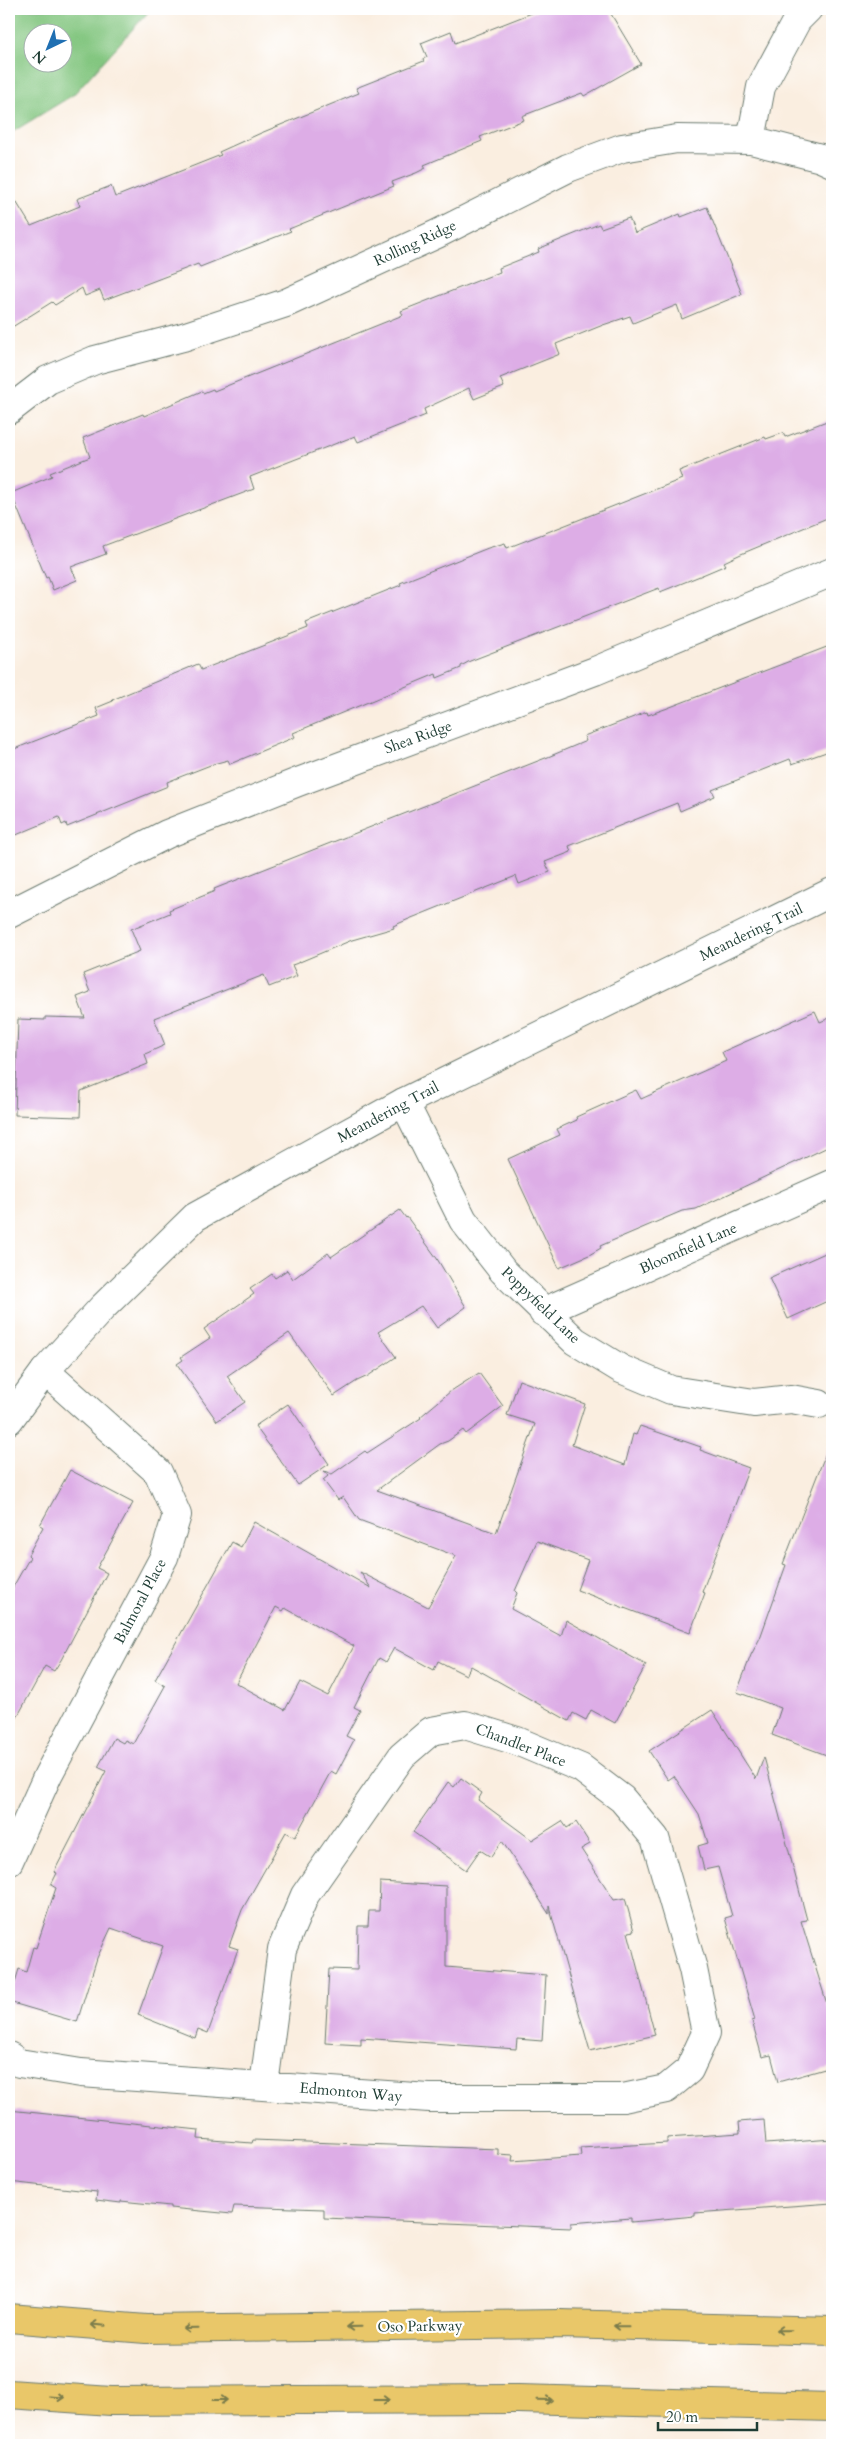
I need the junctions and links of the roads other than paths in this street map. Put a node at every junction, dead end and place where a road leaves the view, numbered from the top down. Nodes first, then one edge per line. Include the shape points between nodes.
1 (808, 9) edge
2 (750, 140) junction
3 (832, 163) edge
4 (9, 410) edge
5 (832, 572) edge
6 (832, 892) edge
7 (9, 914) edge
8 (404, 1102) junction
9 (832, 1184) edge
10 (543, 1312) junction
11 (45, 1371) junction
12 (819, 1404) dead end
13 (9, 1420) edge
14 (9, 1861) edge
15 (9, 2056) edge
16 (689, 2070) joint
17 (264, 2085) junction
18 (9, 2318) edge
19 (832, 2331) edge
20 (9, 2394) edge
21 (832, 2407) edge

1 - 2 street via 797,20 761,87
2 - 3 street, Rolling Ridge
2 - 4 street, Rolling Ridge via 676,139 622,148 568,168 437,234 286,303 183,337 95,360 48,380
5 - 7 street, Shea Ridge via 595,671 167,834
6 - 8 street, Meandering Trail
8 - 10 street, Poppyfield Lane via 463,1220 503,1271
8 - 11 street, Meandering Trail via 195,1217 102,1308
9 - 10 street, Bloomfield Lane
10 - 12 street, Poppyfield Lane via 575,1341 621,1369 672,1390 754,1403 791,1399
11 - 13 street, Meandering Trail
11 - 14 street, Balmoral Place via 158,1472 177,1515 164,1557 48,1775
15 - 17 street, Edmonton Way via 19,2063 81,2073
16 - 17 street, Edmonton Way via 666,2089 623,2098 429,2098
16 - 17 street, Chandler Place via 706,2033 693,1969 655,1838 622,1799 581,1768 466,1724 431,1731 402,1756 306,1895 282,1949
19 -> 18 main road, Oso Parkway via 560,2324 146,2329
20 -> 21 main road via 111,2401 518,2399

